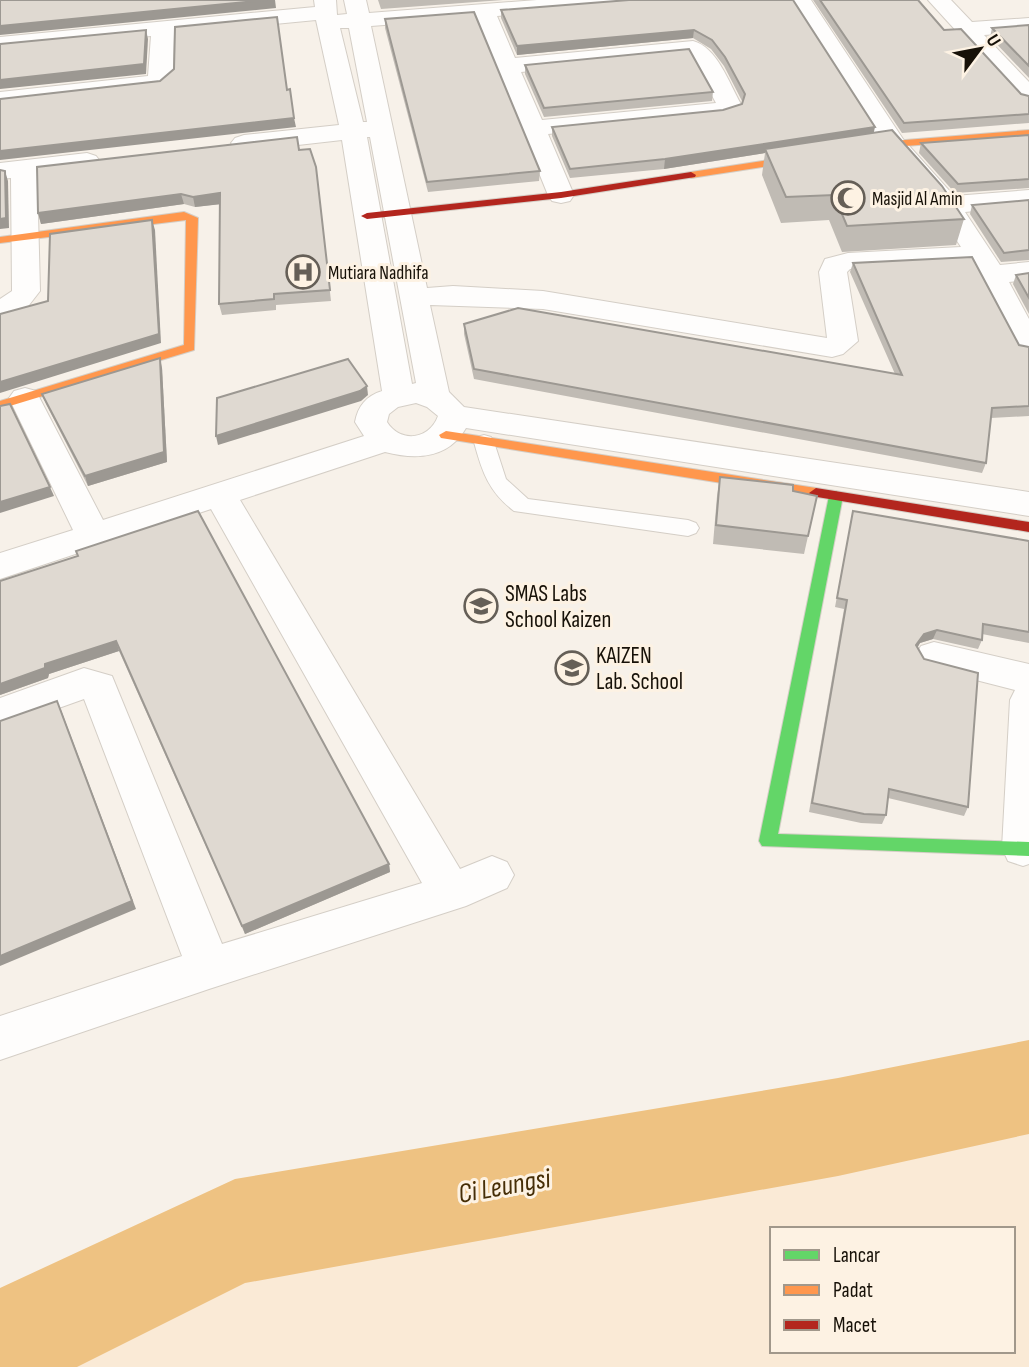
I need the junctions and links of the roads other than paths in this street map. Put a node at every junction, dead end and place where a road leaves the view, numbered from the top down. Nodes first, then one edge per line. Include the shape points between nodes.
1 (625, 0) edge
2 (800, 0) edge
3 (939, 0) edge
4 (492, 7) edge
5 (357, 10) edge
6 (326, 12) edge
7 (167, 13) edge
8 (1029, 25) edge
9 (966, 29) junction
10 (0, 44) edge
11 (507, 66) junction
12 (1019, 75) edge
13 (1029, 96) edge
14 (0, 99) edge
15 (381, 128) junction
16 (533, 128) junction
17 (353, 131) junction
18 (1029, 133) edge
19 (893, 144) junction
20 (216, 147) edge
21 (106, 159) edge
22 (12, 170) edge
23 (561, 195) junction
24 (1029, 198) edge
25 (947, 205) junction
26 (399, 214) junction
27 (367, 216) junction
28 (11, 238) edge
29 (984, 265) junction
30 (1029, 271) edge
31 (416, 296) junction
32 (0, 308) edge
33 (1029, 347) edge
34 (398, 395) junction
35 (13, 402) edge
36 (445, 416) junction
37 (377, 432) junction
38 (484, 442) junction
39 (219, 494) junction
40 (836, 496) junction
41 (1029, 504) edge
42 (88, 526) junction
43 (1029, 527) edge
44 (688, 528) dead end
45 (0, 544) edge
46 (0, 566) edge
47 (934, 656) dead end
48 (1029, 679) edge
49 (1029, 700) edge
50 (0, 714) edge
51 (1026, 848) edge
52 (492, 875) dead end
53 (451, 893) junction
54 (209, 968) junction
55 (0, 1038) edge

1 - 4 street
2 - 19 street
3 - 9 street
4 - 5 street
4 - 11 street
5 - 6 street
5 - 15 street
6 - 7 street
6 - 17 street
7 - 10 street
7 - 14 street via 161,78 154,83
8 - 9 street
9 - 12 street
11 - 16 street
11 - 16 street via 693,48 729,104 722,110
12 - 13 street
15 - 17 street
15 - 26 street
16 - 23 street
17 - 20 street
17 - 27 street
18 - 19 street
19 - 23 street
19 - 25 street
21 - 22 street
22 - 28 street
23 - 26 street
24 - 25 street
25 - 29 street
26 - 27 street
26 - 31 street
27 - 34 street
28 - 32 street via 26,290 18,302
28 - 35 street via 184,215 192,218 190,347
29 - 30 street
29 - 31 street via 848,261 835,265 843,341 832,348 544,300
29 - 33 street
31 - 36 street
34 - 36 street via 416,393
34 - 37 street via 373,411
35 - 42 street
36 - 37 street via 433,443 417,447 399,446
36 - 38 street
36 - 41 street
37 - 39 street
37 - 42 street
38 - 40 street
38 - 44 lane via 495,482 522,506
39 - 42 street
39 - 53 street
40 - 43 street
40 - 51 street via 768,841
42 - 45 street
42 - 46 street
47 - 48 street
49 - 51 street
50 - 54 street via 84,683 98,686
52 - 53 street
53 - 54 street
54 - 55 street

